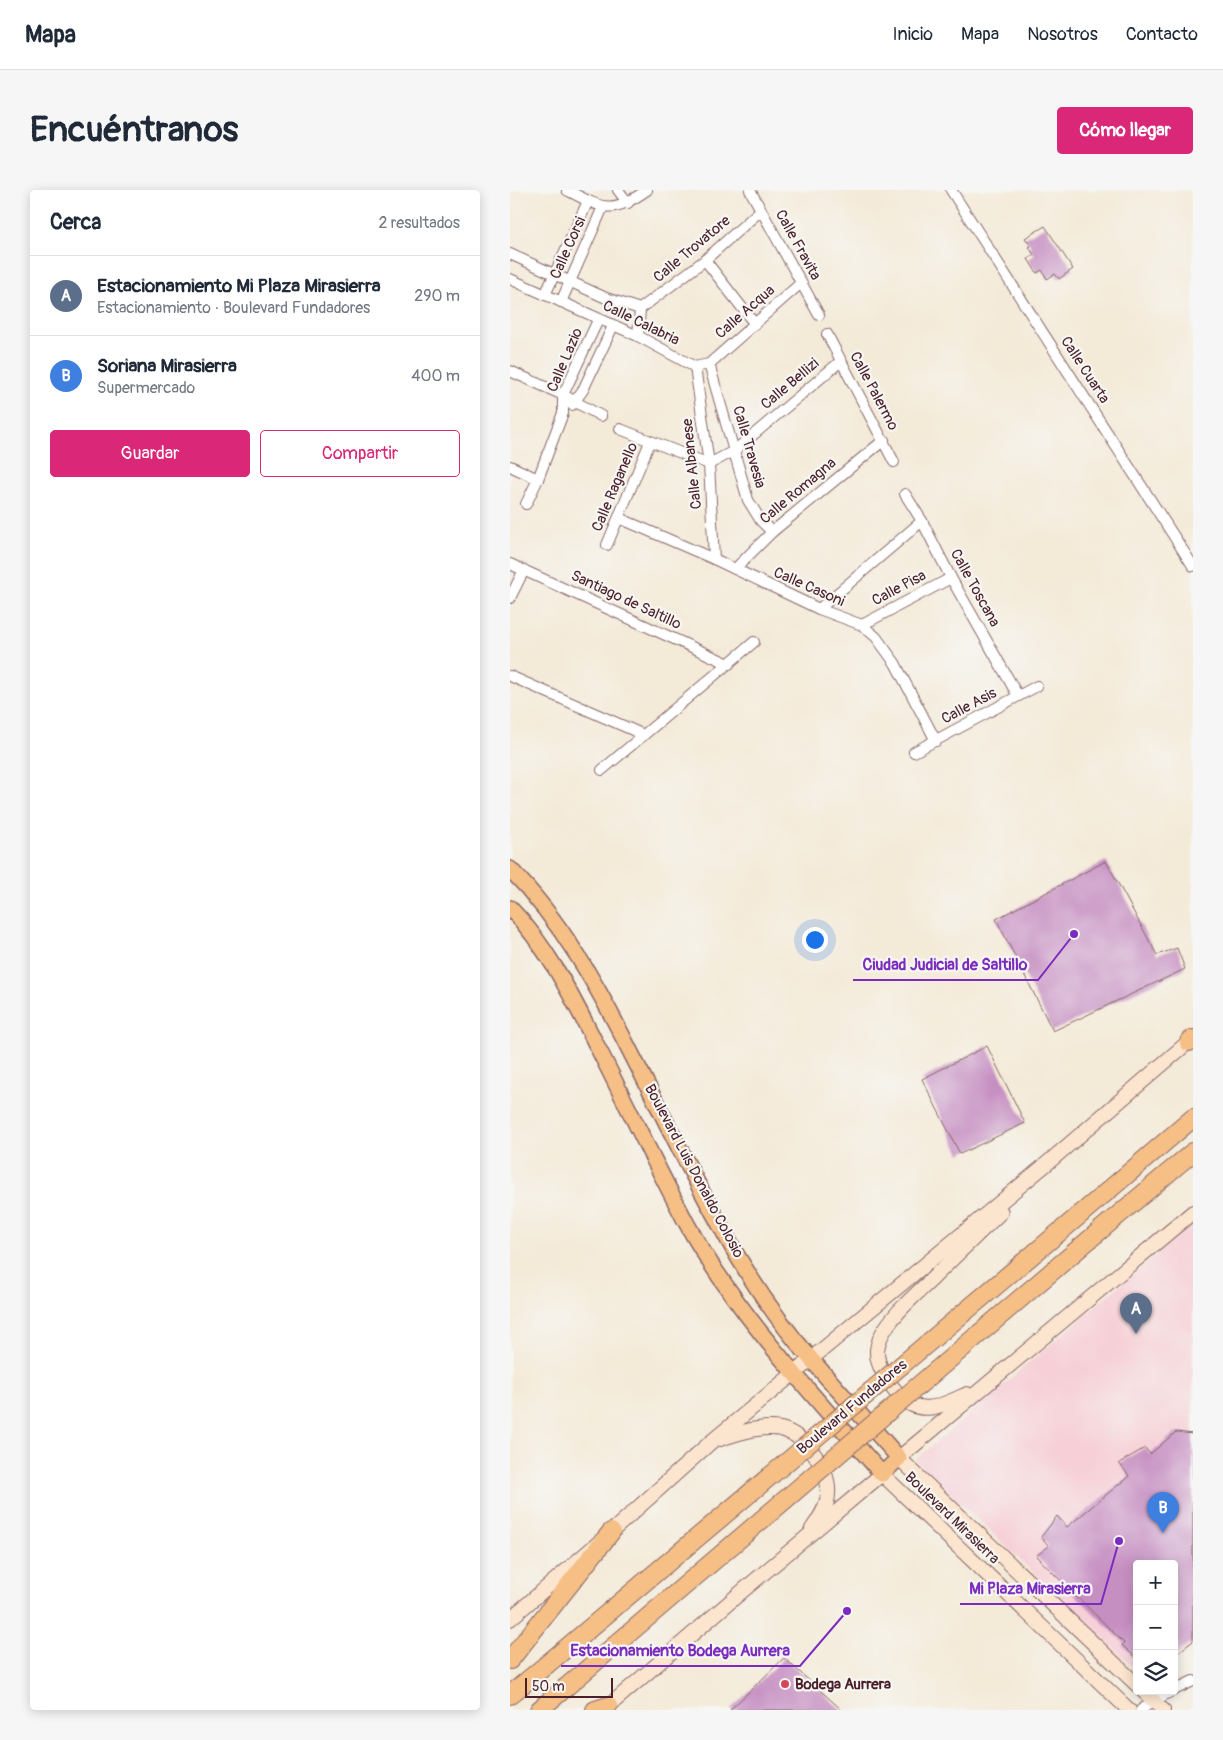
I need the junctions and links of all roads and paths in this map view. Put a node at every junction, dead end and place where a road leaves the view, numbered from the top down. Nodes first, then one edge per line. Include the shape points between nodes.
1 (567, 190) edge
2 (618, 190) edge
3 (647, 190) edge
4 (750, 190) edge
5 (951, 190) edge
6 (588, 201) junction
7 (628, 203) junction
8 (603, 207) junction
9 (761, 210) junction
10 (510, 254) edge
11 (705, 260) junction
12 (554, 275) junction
13 (510, 279) edge
14 (569, 282) junction
15 (801, 283) junction
16 (545, 295) junction
17 (561, 302) junction
18 (640, 309) junction
19 (819, 315) dead end
20 (598, 320) junction
21 (754, 323) junction
22 (613, 326) junction
23 (827, 334) dead end
24 (638, 336) junction
25 (841, 361) junction
26 (709, 364) junction
27 (695, 367) junction
28 (510, 371) edge
29 (563, 395) junction
30 (575, 402) junction
31 (563, 413) junction
32 (601, 416) dead end
33 (620, 429) dead end
34 (884, 440) junction
35 (650, 442) junction
36 (734, 451) junction
37 (894, 462) dead end
38 (709, 464) junction
39 (510, 466) edge
40 (538, 479) junction
41 (905, 494) dead end
42 (526, 504) dead end
43 (619, 518) junction
44 (922, 521) junction
45 (772, 532) junction
46 (607, 545) dead end
47 (714, 559) junction
48 (510, 564) edge
49 (1193, 566) edge
50 (735, 569) junction
51 (524, 570) junction
52 (951, 578) junction
53 (510, 598) edge
54 (819, 609) junction
55 (862, 625) junction
56 (754, 642) dead end
57 (729, 664) junction
58 (510, 676) edge
59 (1037, 686) dead end
60 (1018, 696) junction
61 (644, 735) junction
62 (936, 741) junction
63 (914, 752) dead end
64 (602, 770) dead end
65 (510, 869) edge
66 (510, 908) edge
67 (1191, 1040) edge
68 (1193, 1118) edge
69 (1193, 1152) edge
70 (1044, 1166) junction
71 (1193, 1212) edge
72 (811, 1359) junction
73 (794, 1374) junction
74 (982, 1388) junction
75 (711, 1442) junction
76 (899, 1458) junction
77 (882, 1474) junction
78 (611, 1532) junction
79 (804, 1540) junction
80 (510, 1619) edge
81 (510, 1660) edge
82 (1133, 1681) edge
83 (1193, 1681) edge
84 (1178, 1688) edge
85 (510, 1695) edge
86 (1165, 1695) edge
87 (1153, 1701) edge
88 (602, 1709) edge
89 (539, 1710) edge
90 (1130, 1710) edge
91 (1141, 1710) edge

1 - 6 street
2 - 7 street
3 - 7 street
4 - 9 street, Calle Fravita
5 - 49 street, Calle Cuarta
6 - 8 street
6 - 12 street, Calle Corsi
7 - 8 street
8 - 14 street, Calle Corsi
9 - 11 street, Calle Trovatore
9 - 15 street, Calle Fravita
10 - 12 street, Calle Calabria
11 - 18 street, Calle Trovatore
11 - 21 street
12 - 14 street, Calle Calabria
12 - 16 street, Calle Corsi
13 - 16 street, Calle Calabria
14 - 17 street, Calle Corsi
14 - 18 street, Calle Calabria
15 - 19 street, Calle Fravita
15 - 21 street, Calle Acqua
16 - 17 street, Calle Calabria
17 - 20 street, Calle Calabria
18 - 24 street
20 - 22 street, Calle Calabria
20 - 29 street, Calle Lazio
21 - 26 street, Calle Acqua
22 - 24 street, Calle Calabria
22 - 30 street, Calle Lazio
23 - 25 street, Calle Palermo
24 - 27 street, Calle Calabria
25 - 34 street, Calle Palermo
25 - 36 street, Calle Bellizi
26 - 27 street
26 - 36 street, Calle Travesia
27 - 38 street, Calle Albanese
28 - 29 street
29 - 30 street
29 - 31 street, Calle Lazio
30 - 31 street, Calle Lazio
30 - 32 street
31 - 40 street, Calle Lazio
33 - 35 street
34 - 37 street, Calle Palermo
34 - 45 street, Calle Romagna
35 - 38 street
35 - 43 street, Calle Raganello
36 - 38 street, Calle Bellizi
36 - 45 street, Calle Travesia via 748,500 760,521
38 - 47 street, Calle Albanese
39 - 40 street
40 - 42 street, Calle Lazio
41 - 44 street, Calle Toscana
43 - 46 street, Calle Raganello
43 - 47 street, Calle Casoni
44 - 52 street, Calle Toscana
44 - 54 street
45 - 50 street, Calle Romagna
47 - 50 street, Calle Casoni
48 - 51 street, Santiago de Saltillo
50 - 54 street, Calle Casoni
51 - 53 street
51 - 57 street, Santiago de Saltillo
52 - 55 street, Calle Pisa
52 - 60 street, Calle Toscana
54 - 55 street, Calle Casoni
55 - 62 street, Calle Casoni via 876,637 896,664
56 - 57 street
57 - 61 street
58 - 61 street
59 - 60 street, Calle Asis
60 - 62 street, Calle Asis
61 - 64 street
62 - 63 street, Calle Asis
65 - 72 main road, Boulevard Luis Donaldo Colosio via 557,924 583,963 720,1226 764,1296
66 - 73 main road, Boulevard Luis Donaldo Colosio via 543,949 571,993 715,1270
67 - 70 main road
68 - 85 highway, Boulevard Fundadores, bridge
69 - 89 highway, Boulevard Fundadores, bridge
70 - 72 main road
70 - 74 main road via 1009,1205 907,1303 880,1340 877,1351 881,1368 897,1392 916,1407 934,1407
71 - 74 main road
72 - 73 main road
72 - 76 main road, Boulevard Luis Donaldo Colosio
73 - 75 main road
73 - 77 main road, Boulevard Luis Donaldo Colosio
74 - 76 main road
75 - 78 main road
75 - 79 main road via 754,1429 774,1428 793,1436 816,1456 827,1481 828,1494 825,1506
76 - 77 main road
76 - 82 main road, Boulevard Mirasierra
77 - 79 main road
77 - 90 main road, Boulevard Mirasierra
78 - 80 main road
78 - 81 highway
79 - 88 main road
83 - 84 street
86 - 87 street
87 - 91 street

